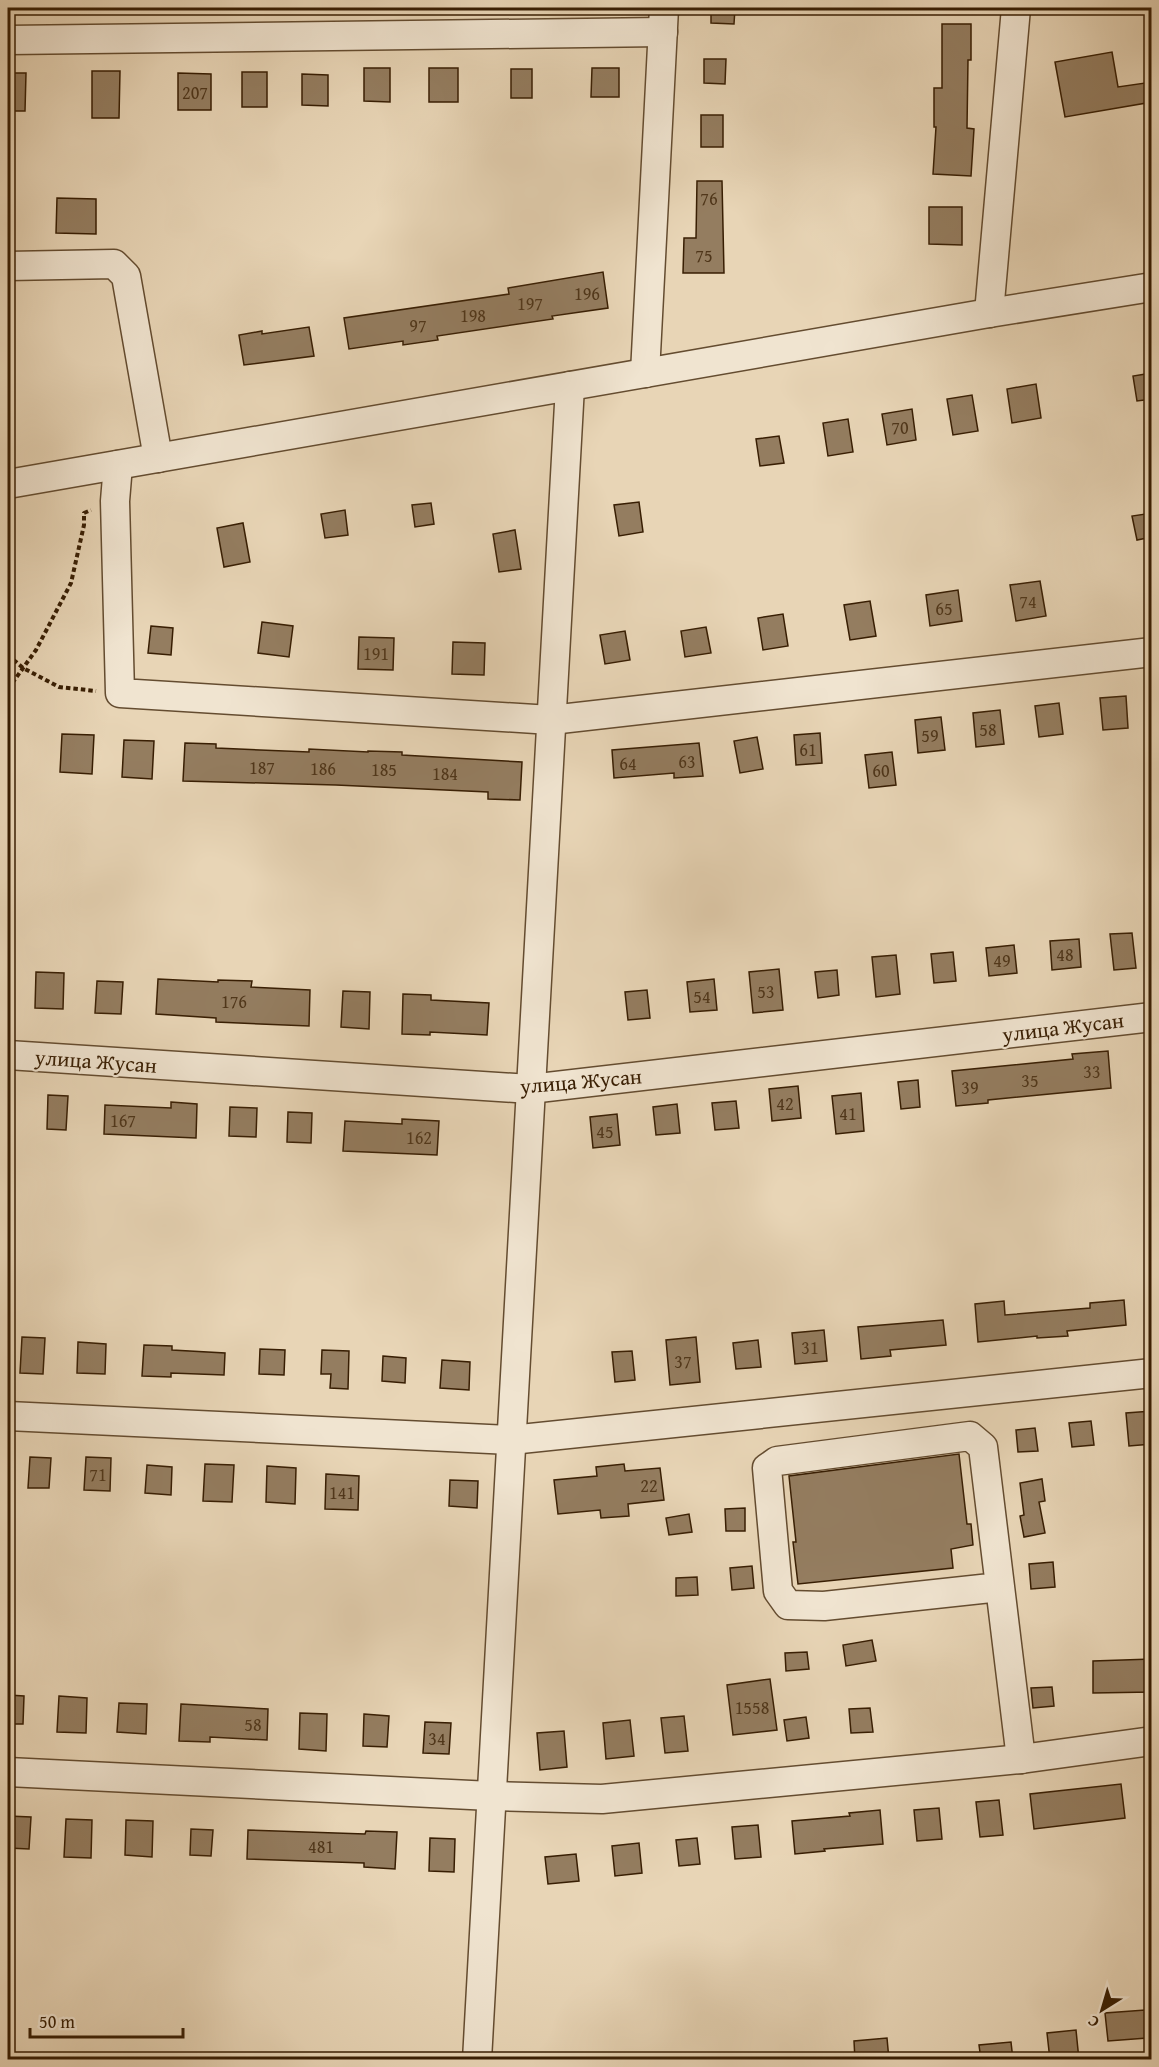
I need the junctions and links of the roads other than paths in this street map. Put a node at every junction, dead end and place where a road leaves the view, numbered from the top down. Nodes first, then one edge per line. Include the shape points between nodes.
1 (1016, 8) edge
2 (664, 20) edge
3 (8, 40) edge
4 (8, 266) edge
5 (1152, 287) edge
6 (989, 313) junction
7 (645, 373) junction
8 (570, 386) junction
9 (158, 458) junction
10 (118, 465) junction
11 (8, 484) edge
12 (1152, 652) edge
13 (551, 720) junction
14 (1152, 1017) edge
15 (8, 1055) edge
16 (530, 1089) junction
17 (1152, 1373) edge
18 (8, 1416) edge
19 (511, 1440) junction
20 (1000, 1587) junction
21 (1152, 1740) edge
22 (1021, 1759) junction
23 (8, 1772) edge
24 (491, 1796) junction
25 (477, 2060) edge

1 - 6 street
2 - 3 street
2 - 7 street
4 - 9 street via 114,264 126,276
5 - 6 street
6 - 7 street
7 - 8 street
8 - 9 street
8 - 13 street
9 - 10 street
10 - 11 street
10 - 13 street via 115,501 120,693
12 - 13 street
13 - 16 street
14 - 16 street, улица Жусан
15 - 16 street, улица Жусан
16 - 19 street
17 - 19 street
18 - 19 street
19 - 24 street
20 - 20 street via 983,1447 970,1436 777,1461 767,1468 778,1591 788,1605 824,1606
20 - 22 street
21 - 22 street
22 - 24 street via 602,1799
23 - 24 street
24 - 25 street

